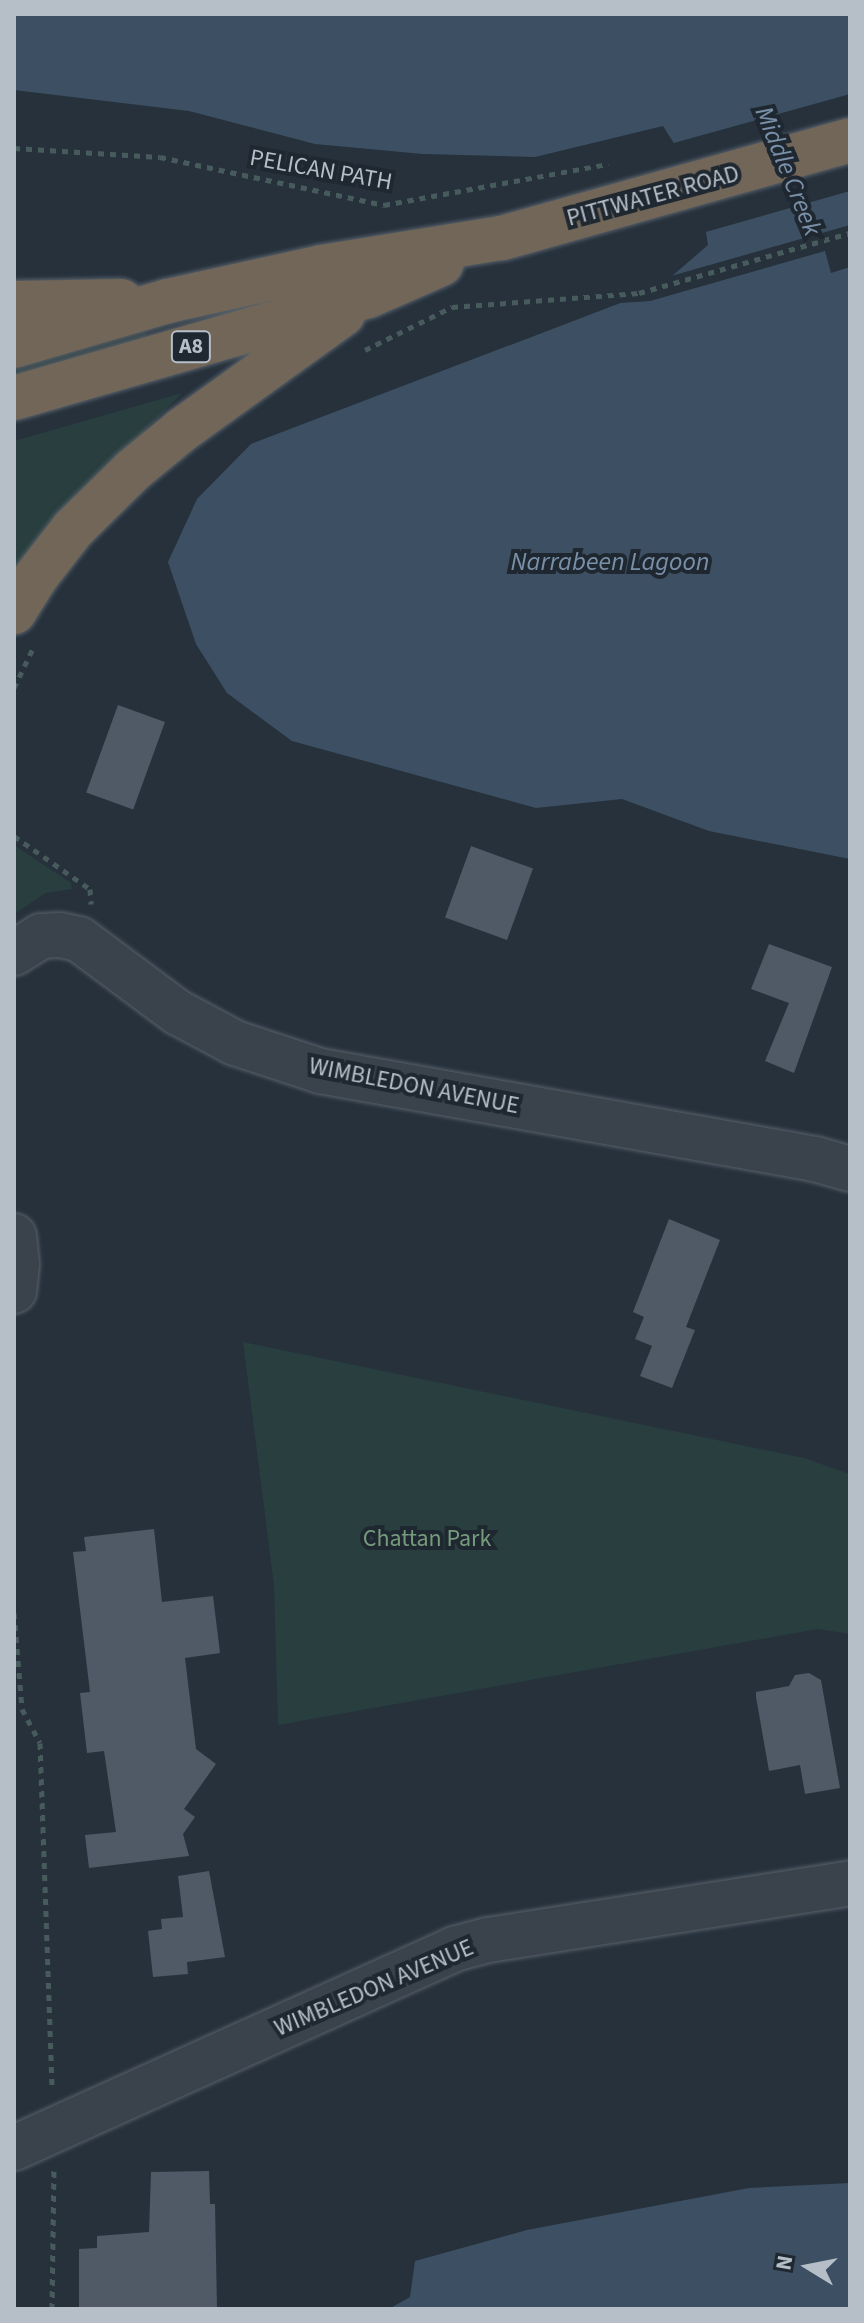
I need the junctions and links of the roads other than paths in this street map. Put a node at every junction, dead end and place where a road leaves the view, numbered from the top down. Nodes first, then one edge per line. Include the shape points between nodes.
1 (850, 140) edge
2 (502, 238) junction
3 (368, 296) junction
4 (168, 301) junction
5 (14, 303) edge
6 (14, 346) edge
7 (14, 398) edge
8 (27, 625) edge
9 (14, 953) edge
10 (850, 1169) edge
11 (14, 1236) edge
12 (14, 1291) edge
13 (850, 1883) edge
14 (14, 2148) edge

1 - 2 highway, PITTWATER ROAD / A8
2 - 3 highway, PITTWATER ROAD / A8
2 - 4 highway, PITTWATER ROAD / A8 via 322,267
3 - 7 highway, PITTWATER ROAD / A8
3 - 8 highway via 133,470 73,529 35,578
4 - 5 highway, PITTWATER ROAD / A8
4 - 6 highway, PITTWATER ROAD / A8
9 - 10 street, WIMBLEDON AVENUE via 41,936 79,939 177,1012 235,1043 320,1071
11 - 12 street
13 - 14 street, WIMBLEDON AVENUE via 454,1949

